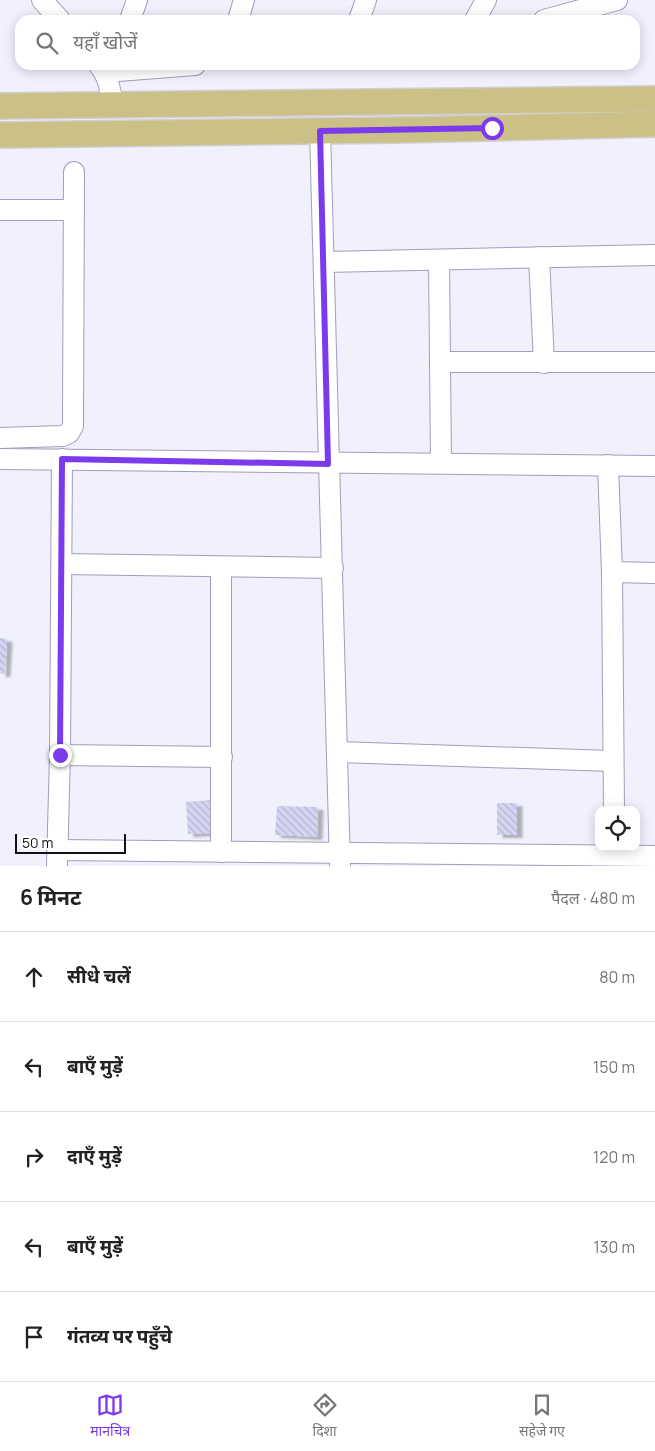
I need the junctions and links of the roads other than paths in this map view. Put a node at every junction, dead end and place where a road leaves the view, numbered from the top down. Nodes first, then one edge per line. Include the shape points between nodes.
1 (42, 0) edge
2 (136, 0) edge
3 (244, 0) edge
4 (366, 0) edge
5 (486, 0) edge
6 (617, 0) edge
7 (56, 15) edge
8 (132, 15) edge
9 (240, 15) edge
10 (361, 15) edge
11 (478, 15) edge
12 (562, 15) edge
13 (109, 70) edge
14 (655, 99) edge
15 (112, 105) junction
16 (0, 106) edge
17 (655, 124) edge
18 (320, 131) junction
19 (0, 135) edge
20 (74, 172) dead end
21 (0, 210) edge
22 (74, 210) junction
23 (655, 255) edge
24 (539, 257) junction
25 (440, 260) junction
26 (325, 262) junction
27 (442, 362) junction
28 (655, 362) edge
29 (544, 363) junction
30 (0, 438) edge
31 (0, 458) edge
32 (62, 459) junction
33 (441, 463) junction
34 (328, 464) junction
35 (608, 465) junction
36 (655, 466) edge
37 (62, 564) junction
38 (221, 567) junction
39 (333, 568) junction
40 (612, 572) junction
41 (655, 574) edge
42 (338, 752) junction
43 (60, 755) junction
44 (222, 757) junction
45 (612, 761) junction
46 (614, 806) edge
47 (615, 851) edge
48 (221, 852) junction
49 (655, 856) edge
50 (58, 858) edge
51 (340, 859) edge

1 - 7 street
2 - 8 street
3 - 9 street
4 - 10 street
5 - 11 street
6 - 12 street
13 - 15 street
14 - 15 main road
15 - 16 main road
17 - 18 main road
18 - 19 main road
18 - 26 street
20 - 22 street
21 - 22 street
22 - 30 street via 73,426 63,436
23 - 24 street
24 - 25 street
24 - 29 street
25 - 26 street
25 - 27 street
26 - 34 street
27 - 29 street
27 - 33 street
28 - 29 street
31 - 32 street
32 - 34 street
32 - 37 street
33 - 34 street
33 - 35 street
34 - 39 street
35 - 36 street
35 - 40 street
37 - 38 street
37 - 43 street
38 - 39 street
38 - 44 street
39 - 42 street
40 - 41 street
40 - 45 street
42 - 45 street
42 - 51 street
43 - 44 street
43 - 50 street
44 - 48 street
45 - 46 street
47 - 49 street
47 - 51 street
48 - 50 street
48 - 51 street

